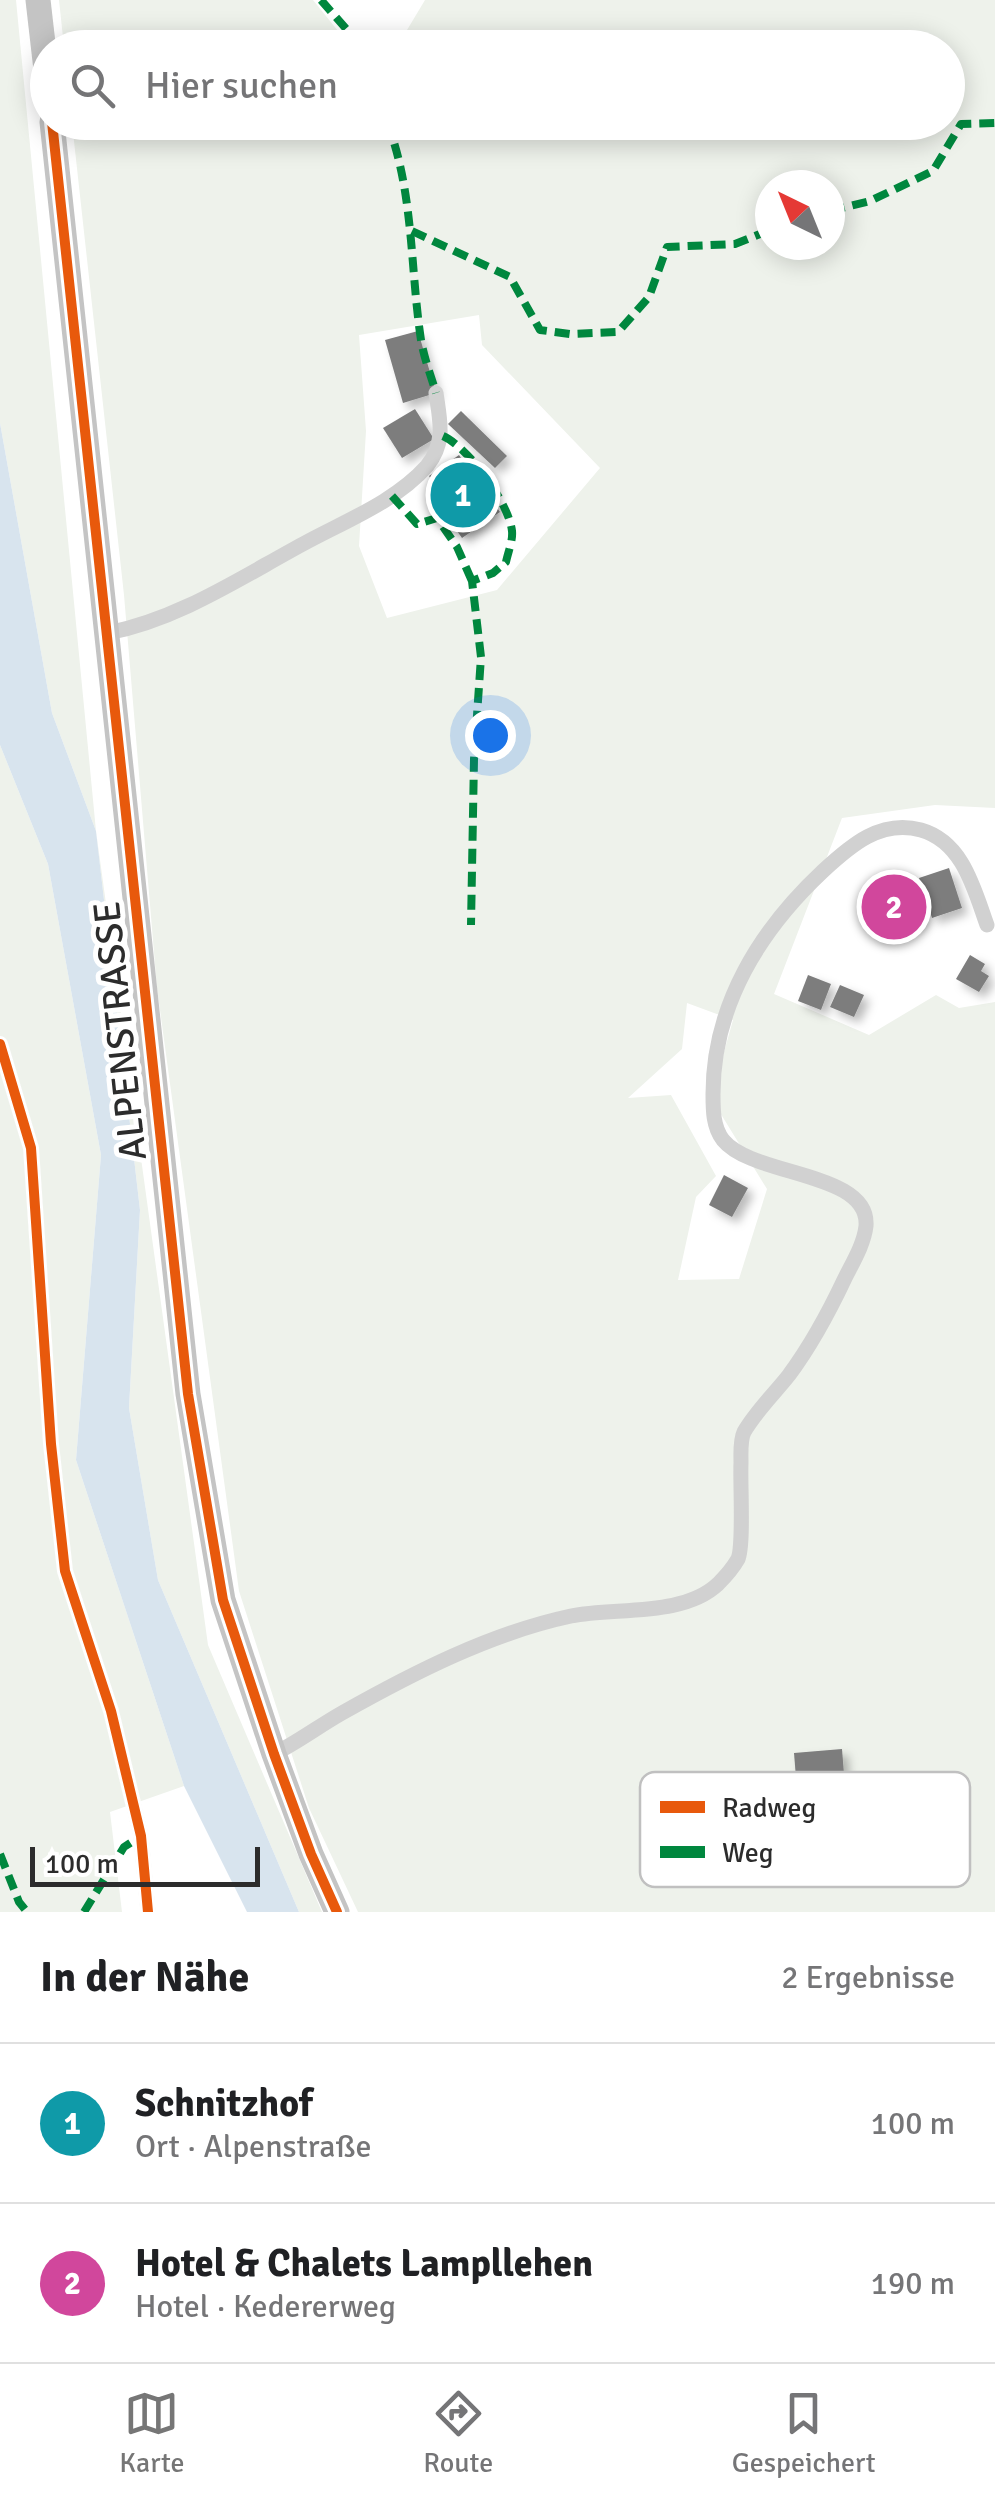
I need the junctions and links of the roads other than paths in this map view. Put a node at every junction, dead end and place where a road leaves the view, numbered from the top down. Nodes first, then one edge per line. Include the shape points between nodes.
1 (38, 0) edge
2 (41, 30) edge
3 (54, 140) edge
4 (436, 394) dead end
5 (108, 633) junction
6 (987, 924) dead end
7 (0, 1044) edge
8 (274, 1754) junction
9 (148, 1912) edge
10 (337, 1912) edge

1 - 2 main road
3 - 5 main road, ALPENSTRASSE
4 - 5 street via 443,436 428,464 392,496 190,606
5 - 8 main road, ALPENSTRASSE via 188,1394 223,1600
6 - 8 street via 953,850 908,826 872,834 846,849 761,940 741,974 713,1076 713,1118 722,1139 740,1154 854,1196 866,1225 819,1332 742,1435 740,1557 717,1586 676,1606 572,1616 499,1638 409,1676
7 - 9 street via 30,1148 50,1444 66,1570 137,1818
8 - 10 main road, ALPENSTRASSE

